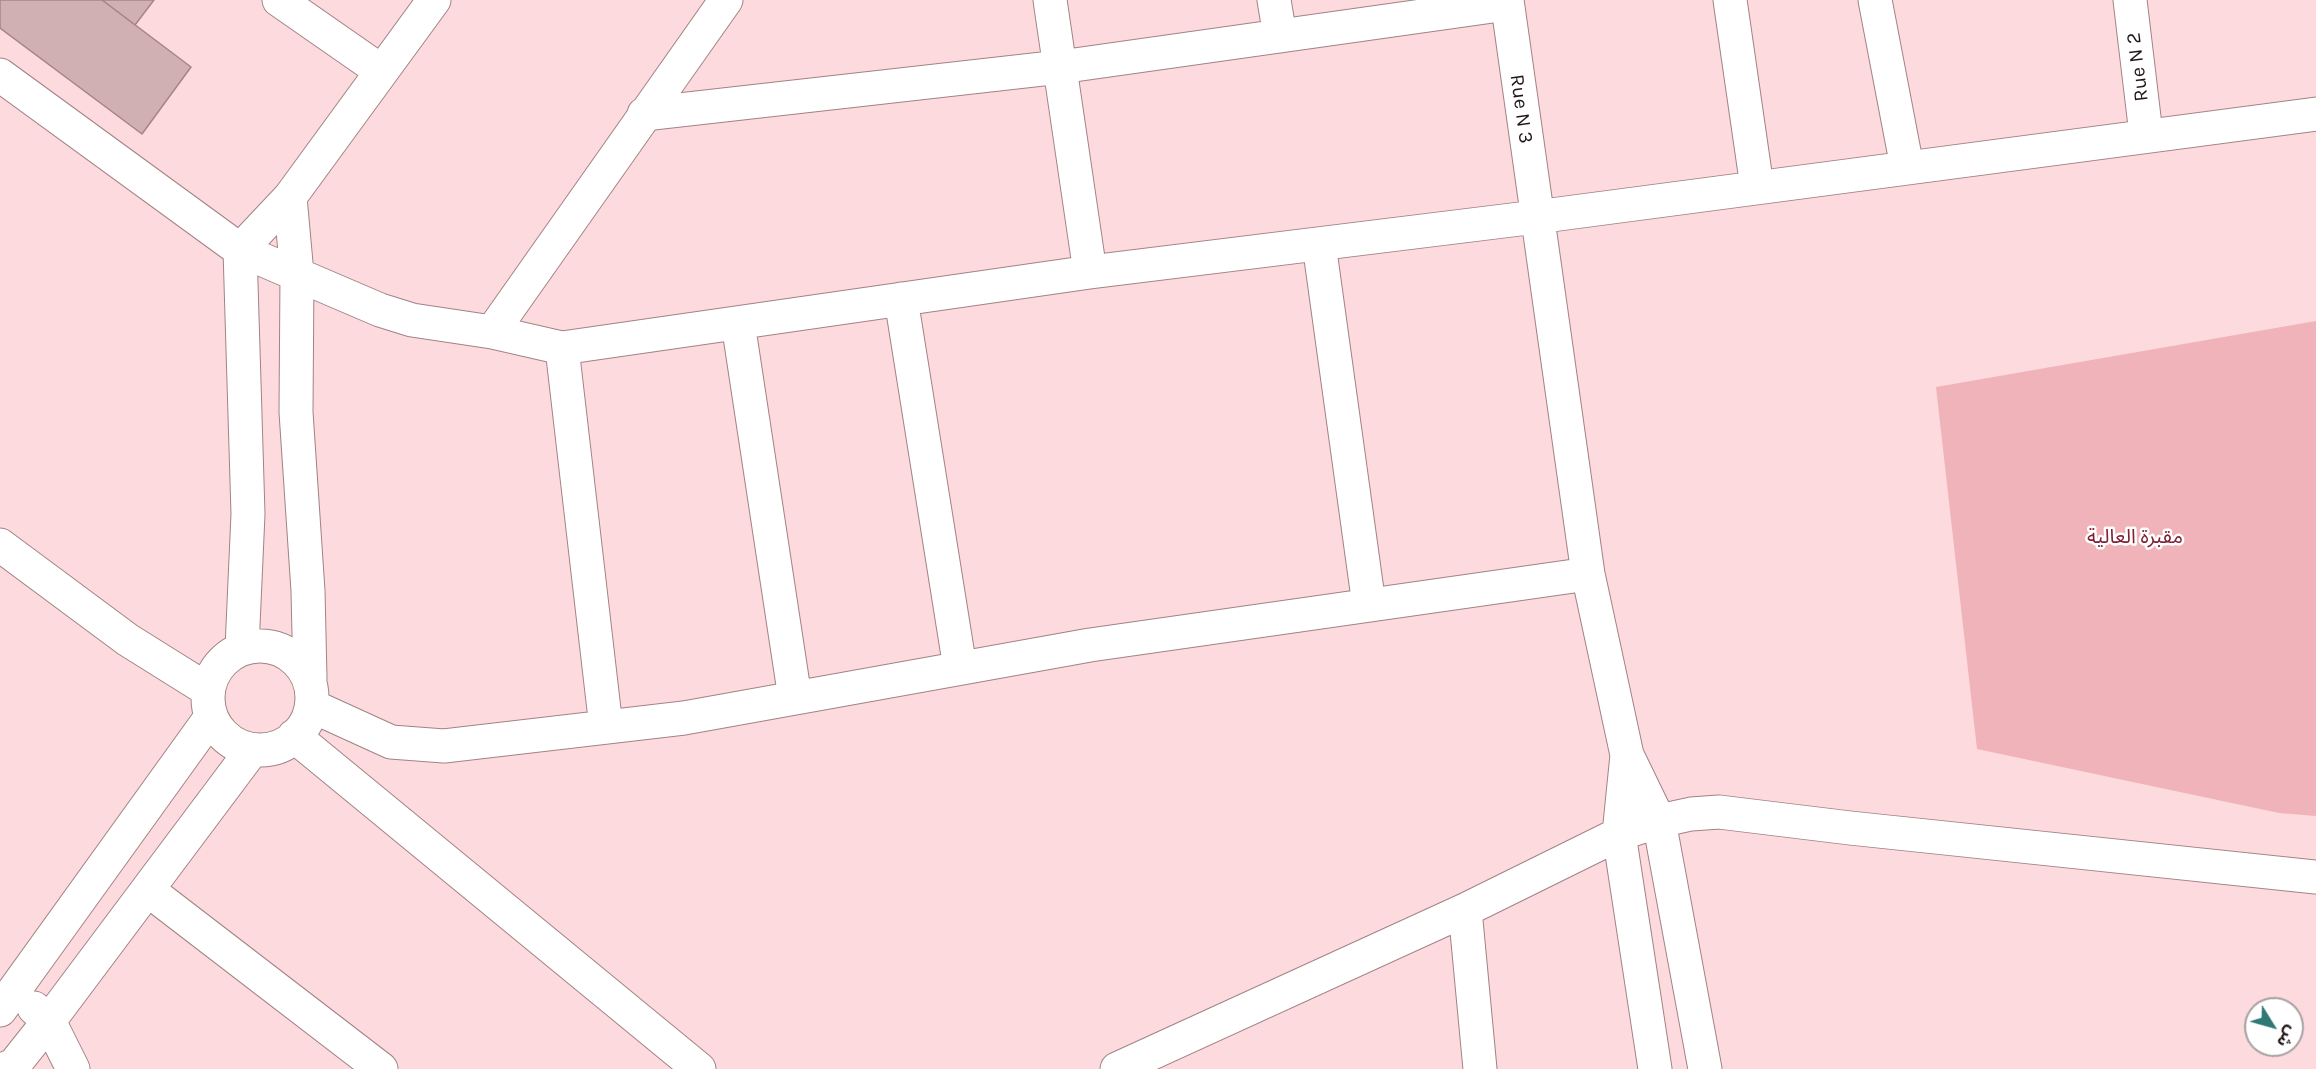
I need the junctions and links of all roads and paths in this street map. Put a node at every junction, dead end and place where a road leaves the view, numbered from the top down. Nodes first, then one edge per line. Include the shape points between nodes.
1 (279, 0) edge
2 (434, 0) edge
3 (726, 0) edge
4 (1050, 0) edge
5 (1274, 0) edge
6 (1731, 0) edge
7 (1875, 0) edge
8 (2130, 0) edge
9 (1507, 2) edge
10 (1280, 36) junction
11 (1060, 67) junction
12 (381, 71) junction
13 (0, 75) edge
14 (644, 114) junction
15 (2316, 114) edge
16 (2146, 134) junction
17 (1907, 167) junction
18 (1757, 187) junction
19 (290, 197) junction
20 (1536, 217) junction
21 (1318, 244) junction
22 (240, 250) junction
23 (1090, 272) junction
24 (297, 274) junction
25 (901, 299) junction
26 (738, 323) junction
27 (492, 332) junction
28 (562, 348) junction
29 (0, 545) edge
30 (1588, 574) junction
31 (1369, 605) junction
32 (242, 648) junction
33 (960, 668) junction
34 (311, 692) junction
35 (795, 698) junction
36 (209, 703) junction
37 (606, 727) junction
38 (294, 736) junction
39 (252, 750) junction
40 (1627, 755) junction
41 (1659, 820) junction
42 (1619, 834) junction
43 (2316, 877) edge
44 (148, 890) junction
45 (1465, 910) junction
46 (8, 1000) edge
47 (49, 1021) junction
48 (8, 1064) edge
49 (73, 1069) edge
50 (381, 1069) edge
51 (699, 1069) edge
52 (1117, 1069) edge
53 (1480, 1069) edge
54 (1655, 1069) edge
55 (1705, 1069) edge

1 - 12 street
2 - 12 street
3 - 14 street
4 - 11 street
5 - 10 street
6 - 18 street
7 - 17 street
8 - 16 street, Rue N 2
9 - 10 street
9 - 20 street, Rue N 3
10 - 11 street
11 - 14 street
11 - 23 street
12 - 19 street
13 - 22 street
14 - 27 street
15 - 16 street
16 - 17 street
17 - 18 street
18 - 20 street
19 - 22 street
19 - 24 street
20 - 21 street
20 - 30 street, Rue N 3
21 - 23 street
21 - 31 street
22 - 24 street
22 - 32 street via 248,514
23 - 25 street
24 - 27 street via 412,320
24 - 34 street via 296,412
25 - 26 street
25 - 33 street
26 - 28 street
26 - 35 street
27 - 28 street
28 - 37 street
29 - 36 street
30 - 31 street
30 - 40 street, Rue N 3
31 - 33 street
32 - 34 street via 268,645 294,657
32 - 36 street via 219,664
33 - 35 street
34 - 37 street via 391,742 444,746
34 - 38 street via 302,731
35 - 37 street
36 - 39 street via 227,739
36 - 46 street
38 - 39 street via 280,747
38 - 51 street
39 - 44 street
40 - 41 street
40 - 42 street
41 - 42 street
41 - 43 street via 1719,812
41 - 55 street
42 - 45 street
42 - 54 street
44 - 47 street
44 - 50 street
45 - 52 street
45 - 53 street
46 - 47 street
47 - 48 street
47 - 49 street

